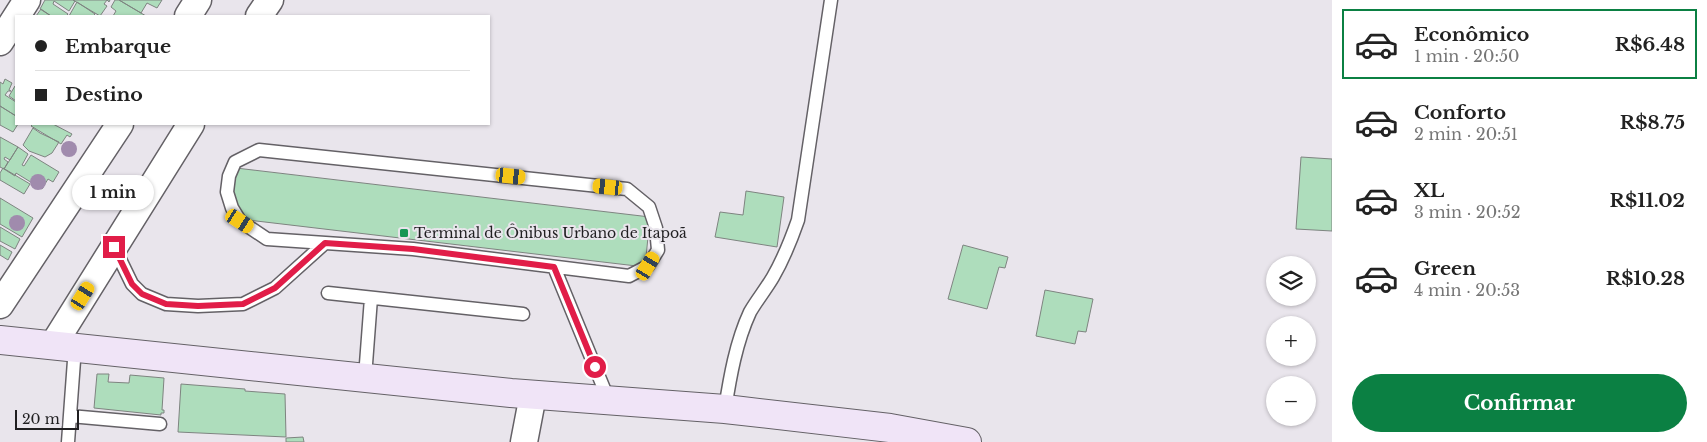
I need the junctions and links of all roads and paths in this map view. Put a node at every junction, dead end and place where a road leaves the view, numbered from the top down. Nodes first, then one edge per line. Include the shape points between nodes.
1 (27, 0) edge
2 (198, 0) edge
3 (270, 0) edge
4 (831, 0) edge
5 (189, 15) edge
6 (260, 15) edge
7 (4, 27) edge
8 (119, 125) edge
9 (190, 125) edge
10 (325, 243) junction
11 (114, 247) junction
12 (554, 267) junction
13 (328, 293) dead end
14 (3, 296) edge
15 (371, 298) junction
16 (523, 314) dead end
17 (0, 340) edge
18 (64, 346) junction
19 (365, 377) junction
20 (533, 395) junction
21 (609, 400) junction
22 (725, 409) junction
23 (70, 416) junction
24 (160, 424) dead end
25 (68, 442) edge
26 (524, 442) edge
27 (967, 442) edge

1 - 7 street
2 - 5 street
3 - 6 street
4 - 22 lane via 798,220 789,248 742,332
8 - 14 street
9 - 11 street
10 - 11 lane via 275,288 243,304 198,306 166,304 142,294 132,284
10 - 12 lane via 413,249
10 - 12 lane via 267,239 240,221 227,192 228,176 235,162 259,150 627,189 650,207 658,250 648,266 629,276
11 - 18 street
12 - 21 lane
13 - 15 lane
15 - 16 lane
15 - 19 lane
17 - 18 street
18 - 19 street
18 - 23 lane
19 - 20 street
20 - 21 street
20 - 26 street
21 - 22 street
22 - 27 street via 890,428
23 - 24 lane
23 - 25 lane

